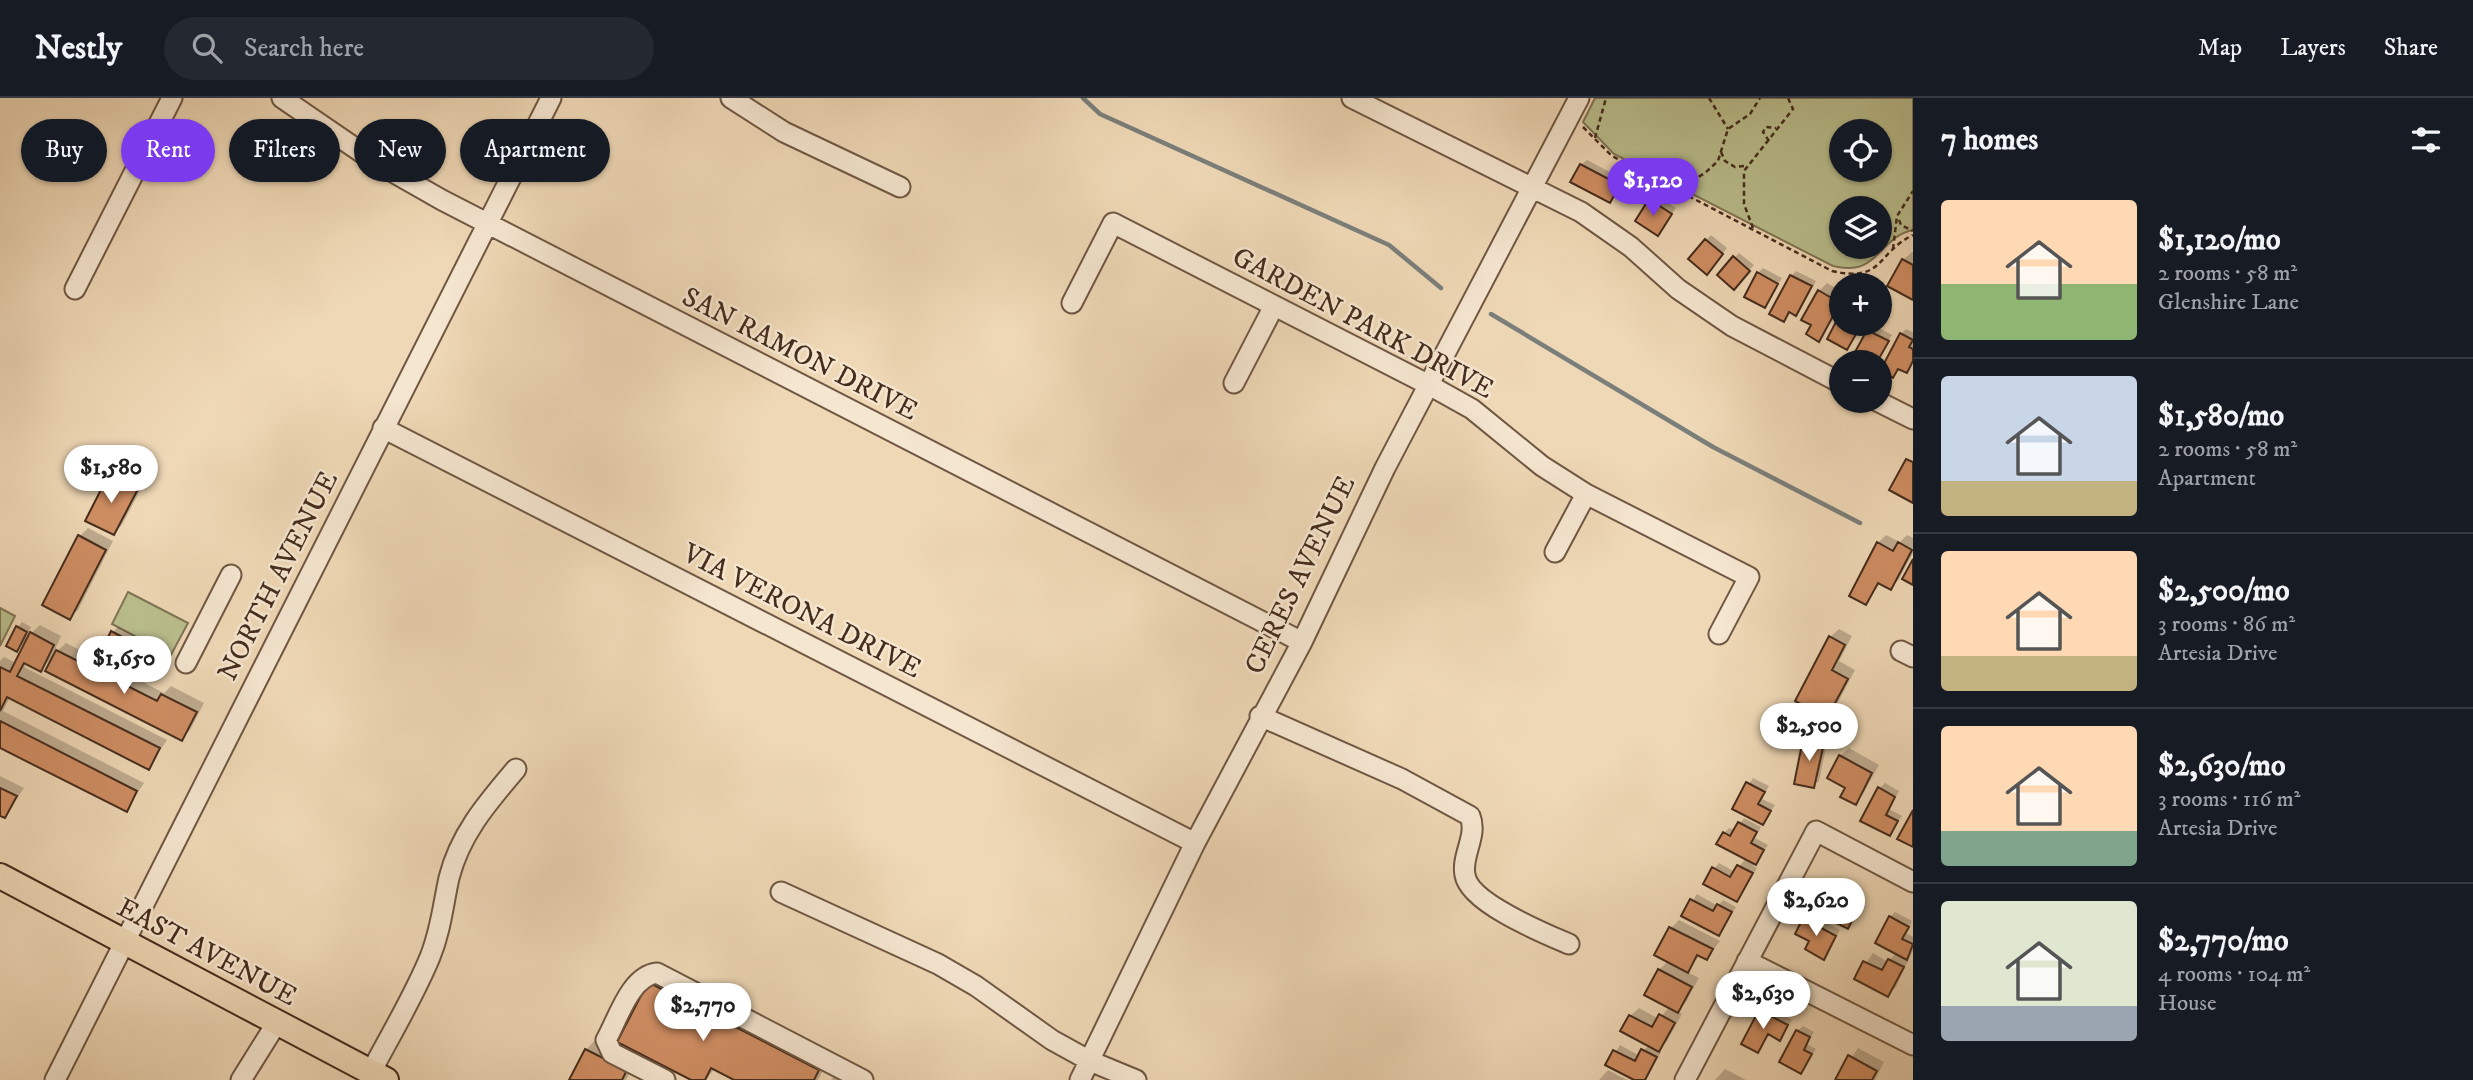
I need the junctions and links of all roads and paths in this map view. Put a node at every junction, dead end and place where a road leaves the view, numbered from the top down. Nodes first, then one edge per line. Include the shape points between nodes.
1 (172, 98) edge
2 (282, 98) edge
3 (551, 98) edge
4 (731, 98) edge
5 (1352, 98) edge
6 (1579, 98) edge
7 (1606, 98) edge
8 (1709, 98) edge
9 (1760, 98) edge
10 (1788, 98) edge
11 (1568, 120) junction
12 (1776, 128) junction
13 (1728, 130) junction
14 (1595, 138) junction
15 (1769, 141) junction
16 (1721, 152) junction
17 (1747, 166) junction
18 (900, 187) dead end
19 (1533, 187) junction
20 (1677, 190) junction
21 (1913, 191) edge
22 (1898, 216) junction
23 (488, 225) junction
24 (1754, 230) junction
25 (1913, 233) edge
26 (1893, 251) junction
27 (75, 289) dead end
28 (1072, 303) dead end
29 (1274, 306) junction
30 (1829, 377) edge
31 (1234, 383) dead end
32 (1429, 385) junction
33 (1892, 408) edge
34 (1913, 419) edge
35 (383, 428) junction
36 (1586, 494) junction
37 (1555, 552) dead end
38 (232, 575) dead end
39 (1719, 634) dead end
40 (1302, 642) junction
41 (186, 663) dead end
42 (1260, 716) junction
43 (516, 769) dead end
44 (1195, 843) junction
45 (0, 876) edge
46 (1913, 882) edge
47 (781, 892) dead end
48 (126, 942) junction
49 (1569, 944) dead end
50 (1747, 961) junction
51 (276, 1024) junction
52 (1910, 1038) edge
53 (1090, 1061) junction
54 (379, 1076) edge
55 (657, 1078) edge
56 (55, 1080) edge
57 (242, 1080) edge
58 (863, 1080) edge
59 (1080, 1080) edge
60 (1136, 1080) edge
61 (1685, 1080) edge

1 - 27 street
2 - 23 street, SAN RAMON DRIVE via 377,163
3 - 23 street, NORTH AVENUE
4 - 18 street via 784,132
5 - 19 street
6 - 11 street, CERES AVENUE
7 - 14 path
8 - 13 path
9 - 13 path via 1750,114
10 - 12 path via 1793,109
11 - 14 path
11 - 19 street, CERES AVENUE
12 - 15 path
12 - 15 path via 1766,127 1763,132
13 - 16 path
14 - 20 path via 1612,156
15 - 17 path
16 - 17 path via 1735,167
16 - 20 path via 1705,173
17 - 24 path via 1742,192
19 - 30 street via 1608,229 1678,289 1732,326
19 - 32 street, CERES AVENUE
20 - 24 path
21 - 22 path
22 - 25 path via 1900,225
22 - 26 path
23 - 35 street, NORTH AVENUE
23 - 40 street, SAN RAMON DRIVE
24 - 26 path via 1832,271 1855,276
25 - 26 path
28 - 29 street, GARDEN PARK DRIVE via 1113,223
29 - 31 street
29 - 32 street, GARDEN PARK DRIVE
32 - 36 street, GARDEN PARK DRIVE via 1472,409 1542,467
32 - 40 street, CERES AVENUE
33 - 34 street
35 - 44 street, VIA VERONA DRIVE
35 - 48 street, NORTH AVENUE
36 - 37 street
36 - 39 street, GARDEN PARK DRIVE via 1749,577
38 - 41 street
40 - 42 street, CERES AVENUE
42 - 44 street, CERES AVENUE
42 - 49 street via 1390,774 1470,816 1474,825 1464,875 1468,884 1496,908
43 - 54 street via 478,814 460,846 449,878 443,923
44 - 53 street, CERES AVENUE
45 - 48 main road, EAST AVENUE
46 - 50 street via 1816,831
47 - 53 street via 938,964
48 - 51 main road, EAST AVENUE
48 - 56 street, NORTH AVENUE
50 - 52 street
50 - 61 street
51 - 54 main road, EAST AVENUE
51 - 57 street
53 - 59 street, CERES AVENUE
53 - 60 street
55 - 58 street via 612,1053 606,1040 635,986 646,974 657,973

